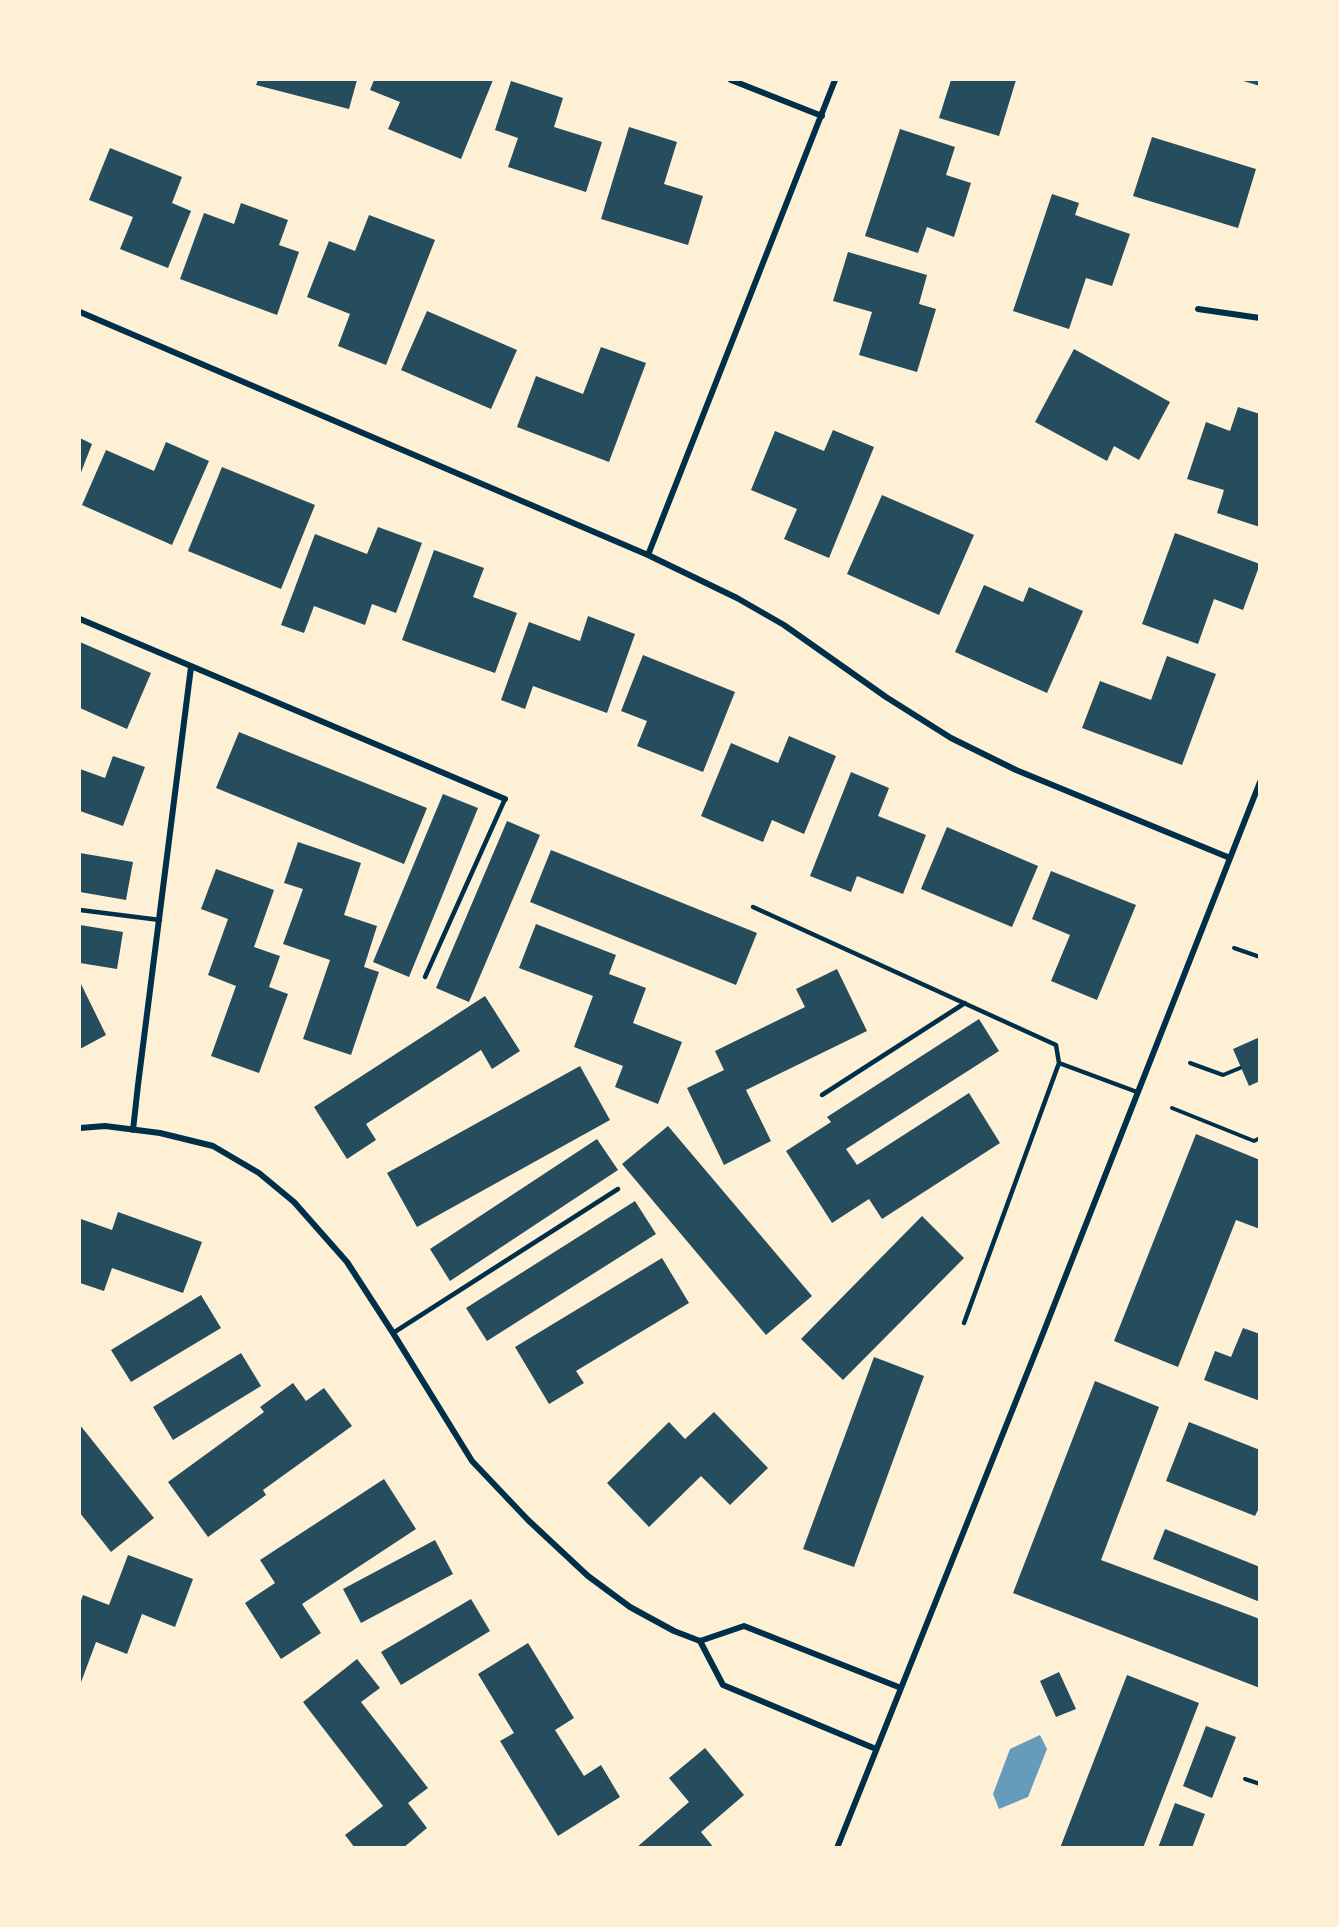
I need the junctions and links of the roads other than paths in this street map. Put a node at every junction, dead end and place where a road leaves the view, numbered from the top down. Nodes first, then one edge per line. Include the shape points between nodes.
1 (731, 80) edge
2 (835, 80) edge
3 (822, 116) junction
4 (1198, 309) dead end
5 (80, 312) edge
6 (1260, 318) edge
7 (648, 555) junction
8 (80, 619) edge
9 (191, 667) junction
10 (1260, 782) edge
11 (505, 799) joint
12 (1230, 858) junction
13 (753, 907) dead end
14 (80, 910) edge
15 (160, 920) junction
16 (425, 977) dead end
17 (965, 1003) junction
18 (1059, 1063) junction
19 (1137, 1092) junction
20 (822, 1095) dead end
21 (80, 1128) edge
22 (134, 1130) junction
23 (618, 1189) dead end
24 (964, 1323) dead end
25 (393, 1333) junction
26 (700, 1641) junction
27 (901, 1688) junction
28 (876, 1749) junction
29 (837, 1848) edge

1 - 3 street
2 - 3 street
3 - 7 street
4 - 6 street
5 - 7 street
7 - 12 street via 784,625 951,738 1016,770
8 - 9 street
9 - 11 street
9 - 15 street
10 - 12 street
11 - 16 lane
12 - 19 street
13 - 17 lane
14 - 15 lane
15 - 22 street
17 - 18 lane via 1056,1045
17 - 20 lane
18 - 19 lane
18 - 24 lane
19 - 27 street
21 - 22 street
22 - 25 street via 213,1146 259,1173 294,1202 346,1262
23 - 25 lane
25 - 26 street via 472,1461 528,1520 588,1576 630,1607
26 - 27 street via 744,1626
26 - 28 street via 723,1685
27 - 28 street
28 - 29 street

